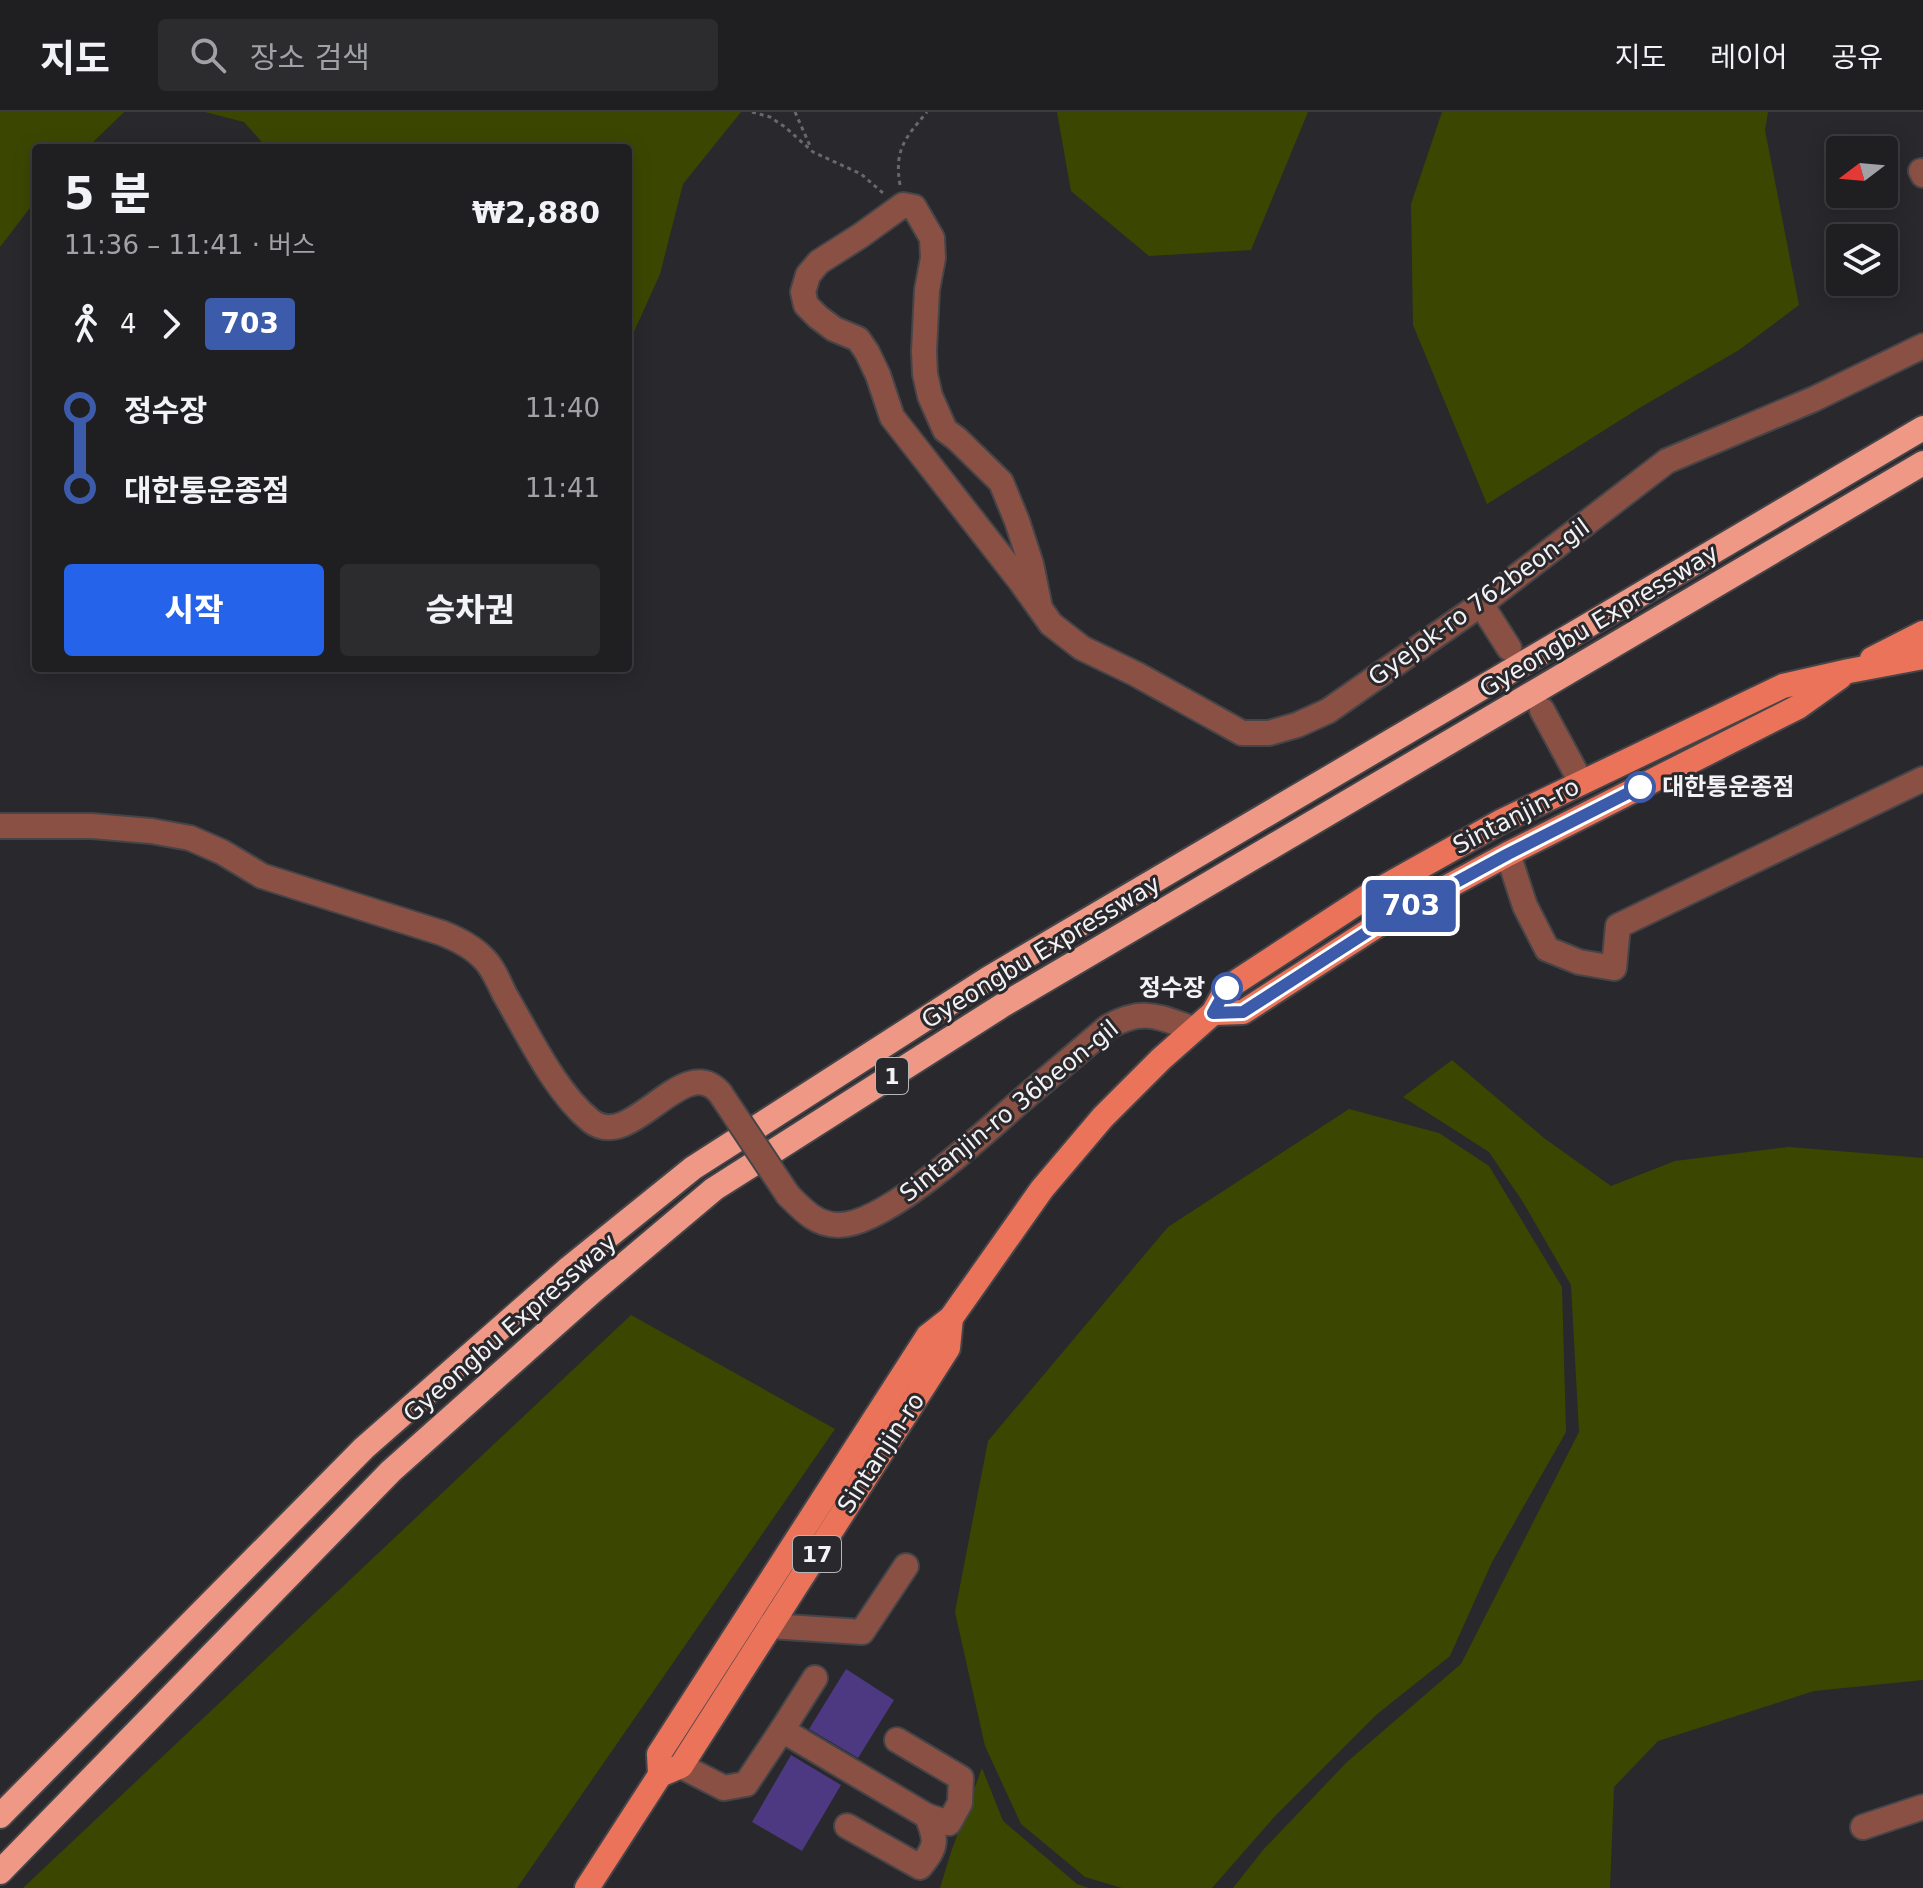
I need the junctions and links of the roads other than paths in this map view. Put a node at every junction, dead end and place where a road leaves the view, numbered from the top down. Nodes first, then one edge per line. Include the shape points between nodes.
1 (1923, 346) edge
2 (1923, 428) edge
3 (1923, 463) edge
4 (1481, 604) junction
5 (1040, 608) junction
6 (1923, 633) edge
7 (1509, 648) dead end
8 (1923, 657) edge
9 (1849, 671) junction
10 (1542, 710) dead end
11 (1923, 779) edge
12 (1581, 782) junction
13 (0, 826) edge
14 (1508, 854) junction
15 (1213, 1013) junction
16 (1194, 1029) junction
17 (951, 1318) junction
18 (906, 1566) dead end
19 (770, 1626) junction
20 (815, 1678) dead end
21 (782, 1730) junction
22 (897, 1740) dead end
23 (671, 1770) junction
24 (1923, 1807) edge
25 (0, 1816) edge
26 (927, 1816) junction
27 (847, 1826) dead end
28 (1863, 1827) dead end
29 (0, 1872) edge
30 (587, 1888) edge

1 - 4 street, Gyejok-ro 762beon-gil via 1667,461
2 - 25 highway, Gyeongbu Expressway / 1 via 989,978 693,1168 569,1268 364,1448
3 - 29 highway, Gyeongbu Expressway / 1 via 1017,997 714,1189 391,1471
4 - 5 street, Gyejok-ro 762beon-gil via 1328,711 1269,733 1242,733 1082,648
4 - 7 street
5 - 5 street, Gyejok-ro 762beon-gil via 1031,564 1001,482 945,430 930,396 924,351 932,238 914,207 903,205 819,262 808,275 806,305 834,329 858,339 892,417
6 - 9 main road, Sintanjin-ro / 17
8 - 9 main road
9 - 12 main road, Sintanjin-ro / 17 via 1783,686
9 - 14 main road, Sintanjin-ro / 17 via 1798,707
10 - 12 street
11 - 14 street via 1618,926 1614,968 1547,949 1525,906
12 - 15 main road, Sintanjin-ro / 17 via 1368,896 1227,988
13 - 16 street, Sintanjin-ro 36beon-gil, bridge via 92,826 190,838 262,876 465,943 485,959 554,1077 595,1124 609,1128 681,1087 713,1085 788,1195 821,1223 858,1222 906,1195 1122,1019 1152,1015
14 - 15 main road, Sintanjin-ro / 17 via 1381,923 1243,1012
15 - 16 main road, Sintanjin-ro / 17
16 - 17 main road, Sintanjin-ro / 17 via 1103,1117 1042,1189
17 - 19 main road, Sintanjin-ro / 17 via 948,1348
17 - 23 main road, Sintanjin-ro / 17 via 928,1336 659,1754
18 - 19 street via 862,1632
19 - 23 main road, Sintanjin-ro / 17
20 - 21 street
21 - 23 street via 746,1784 724,1788
21 - 26 street
22 - 26 street via 961,1778 960,1803 949,1823
23 - 30 main road, Sintanjin-ro / 17
24 - 28 street
26 - 27 street via 935,1836 920,1867

